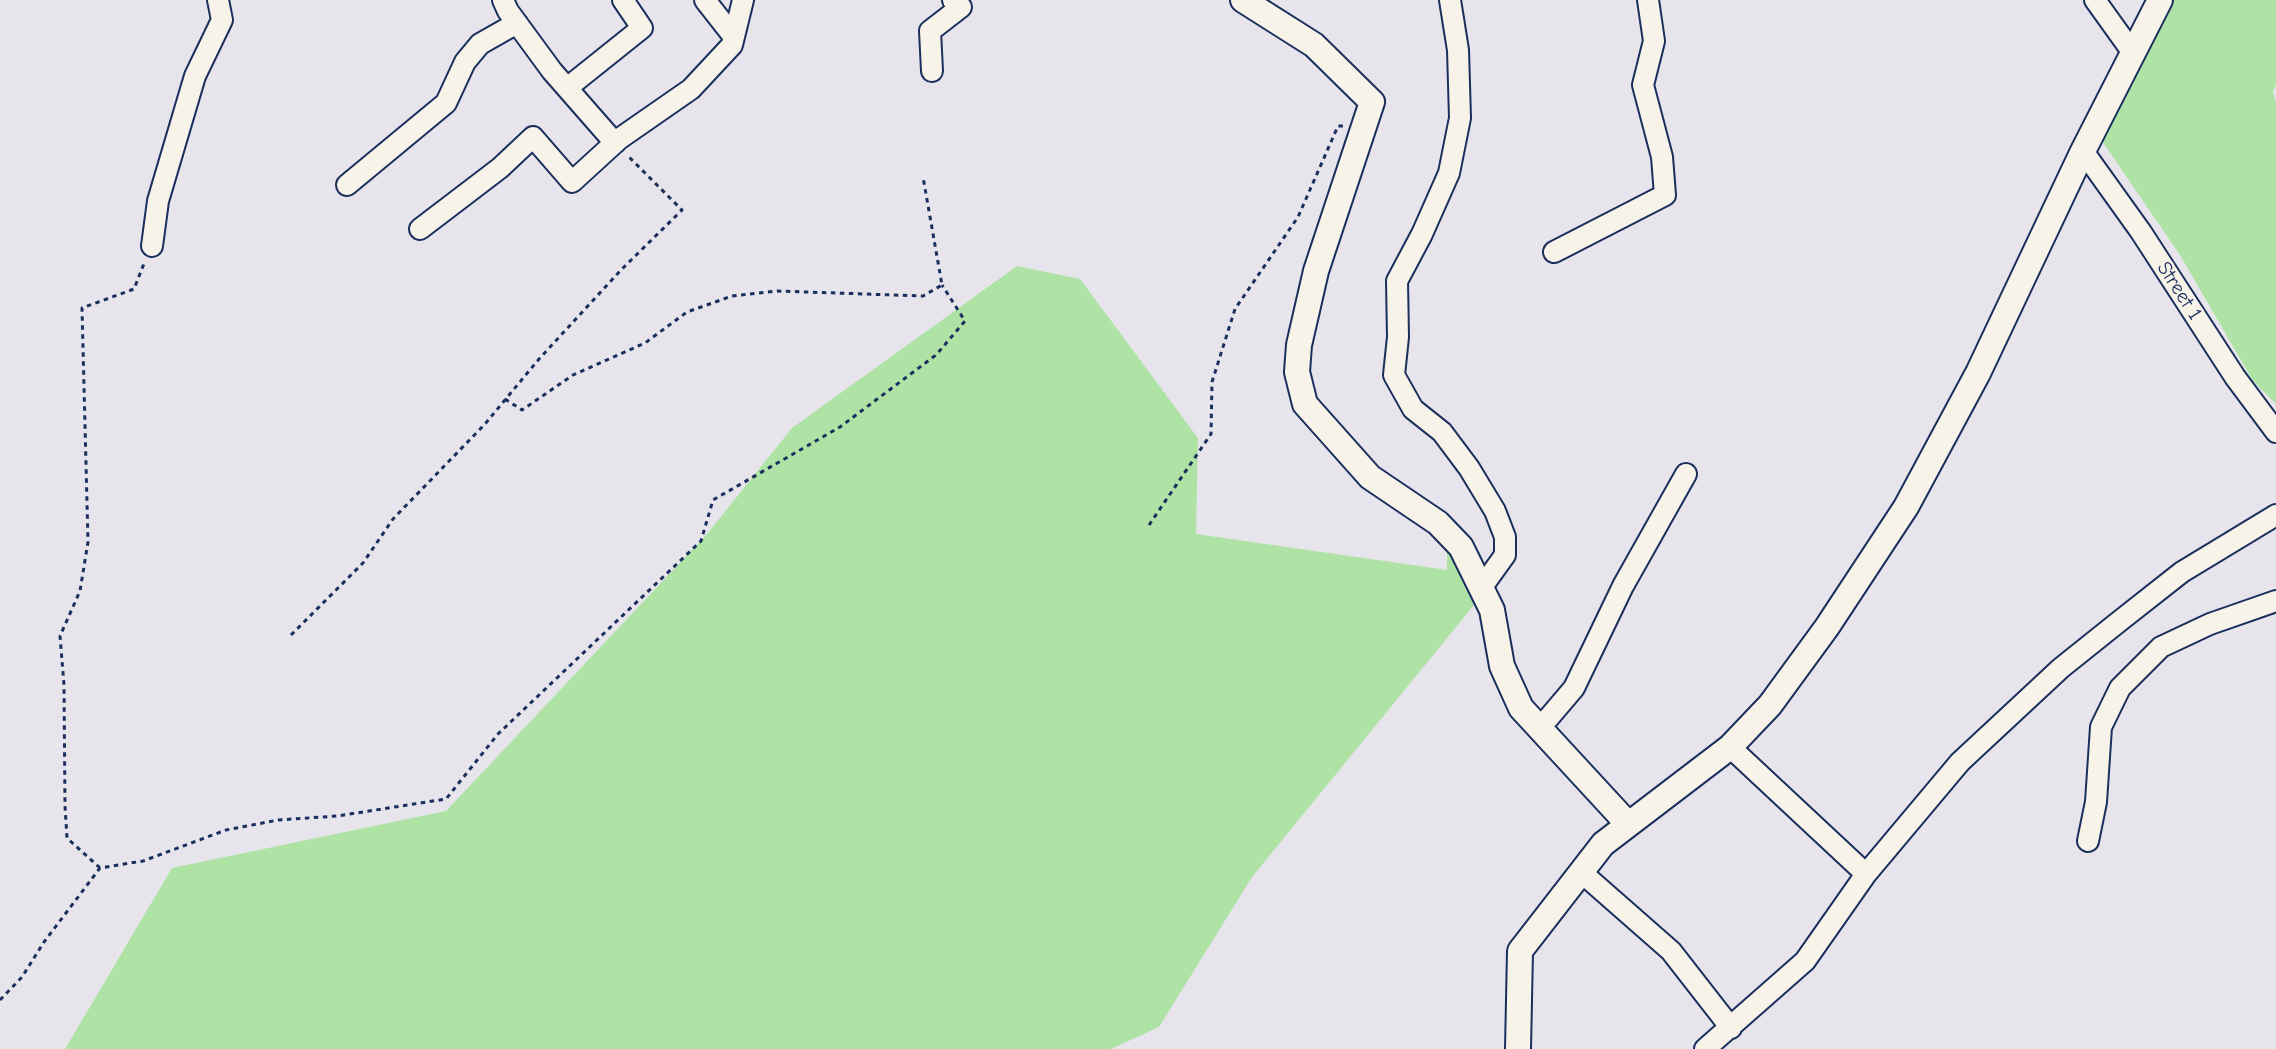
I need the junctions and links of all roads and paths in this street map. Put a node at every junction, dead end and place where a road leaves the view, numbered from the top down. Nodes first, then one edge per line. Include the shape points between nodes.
1 (218, 0) edge
2 (503, 0) edge
3 (623, 0) edge
4 (705, 0) edge
5 (743, 0) edge
6 (953, 0) edge
7 (1243, 0) edge
8 (1450, 0) edge
9 (1648, 0) edge
10 (2096, 0) edge
11 (2160, 0) edge
12 (517, 22) junction
13 (734, 37) junction
14 (2133, 53) junction
15 (932, 71) dead end
16 (567, 88) junction
17 (1365, 123) junction
18 (615, 143) junction
19 (2083, 151) junction
20 (923, 177) dead end
21 (347, 185) dead end
22 (420, 229) dead end
23 (152, 246) joint
24 (1554, 252) dead end
25 (942, 285) junction
26 (505, 399) junction
27 (2276, 432) edge
28 (1686, 474) dead end
29 (2276, 515) edge
30 (1149, 525) dead end
31 (1482, 587) junction
32 (2276, 601) edge
33 (291, 635) dead end
34 (1540, 728) junction
35 (1730, 747) junction
36 (1628, 824) junction
37 (2088, 841) dead end
38 (100, 868) junction
39 (1581, 872) junction
40 (1866, 874) junction
41 (0, 1000) edge
42 (1731, 1028) junction
43 (1518, 1049) edge
44 (1705, 1049) edge

1 - 23 street via 222,20 195,76 158,201
2 - 12 street
3 - 16 street via 642,28
4 - 13 street
5 - 13 street
6 - 15 street via 961,7 930,31
7 - 17 street via 1314,45 1372,102
8 - 31 street via 1458,50 1460,118 1449,173 1397,281 1394,375 1413,409 1442,432 1495,511 1505,537 1504,555
9 - 24 street via 1654,41 1643,86 1662,157 1665,195
10 - 14 street
11 - 14 street
12 - 16 street
12 - 21 street via 480,44 465,62 446,103
13 - 18 street via 732,45 692,89
14 - 19 street
16 - 18 street
17 - 30 path via 1338,126 1298,216 1234,309 1212,382 1211,434
17 - 31 street via 1316,271 1299,345 1297,372 1305,404 1370,477 1438,523 1461,547
18 - 22 street via 572,182 533,137 500,168
18 - 26 path via 682,210 621,270
19 - 27 street, Street 1
19 - 35 street via 1978,373 1906,507 1770,705
20 - 25 path
23 - 38 path via 134,289 82,308 88,542 80,591 60,636 65,806 67,838
25 - 26 path via 923,296 777,291 732,296 687,312 645,343 573,375 522,410
25 - 38 path via 965,321 936,355 840,427 713,500 701,541 498,734 446,799 226,830 143,861
26 - 33 path via 393,519 363,562
28 - 34 street via 1623,586 1574,688
29 - 40 street via 2182,572 2061,668 1960,762
31 - 34 street via 1492,610 1502,666 1521,708
32 - 37 street via 2210,624 2161,647 2120,688 2101,727 2096,802
34 - 36 street
35 - 36 street
35 - 40 street
36 - 39 street via 1603,844
38 - 41 path via 22,977
39 - 42 street via 1671,951
39 - 43 street via 1520,951
40 - 42 street via 1805,961
42 - 44 street

